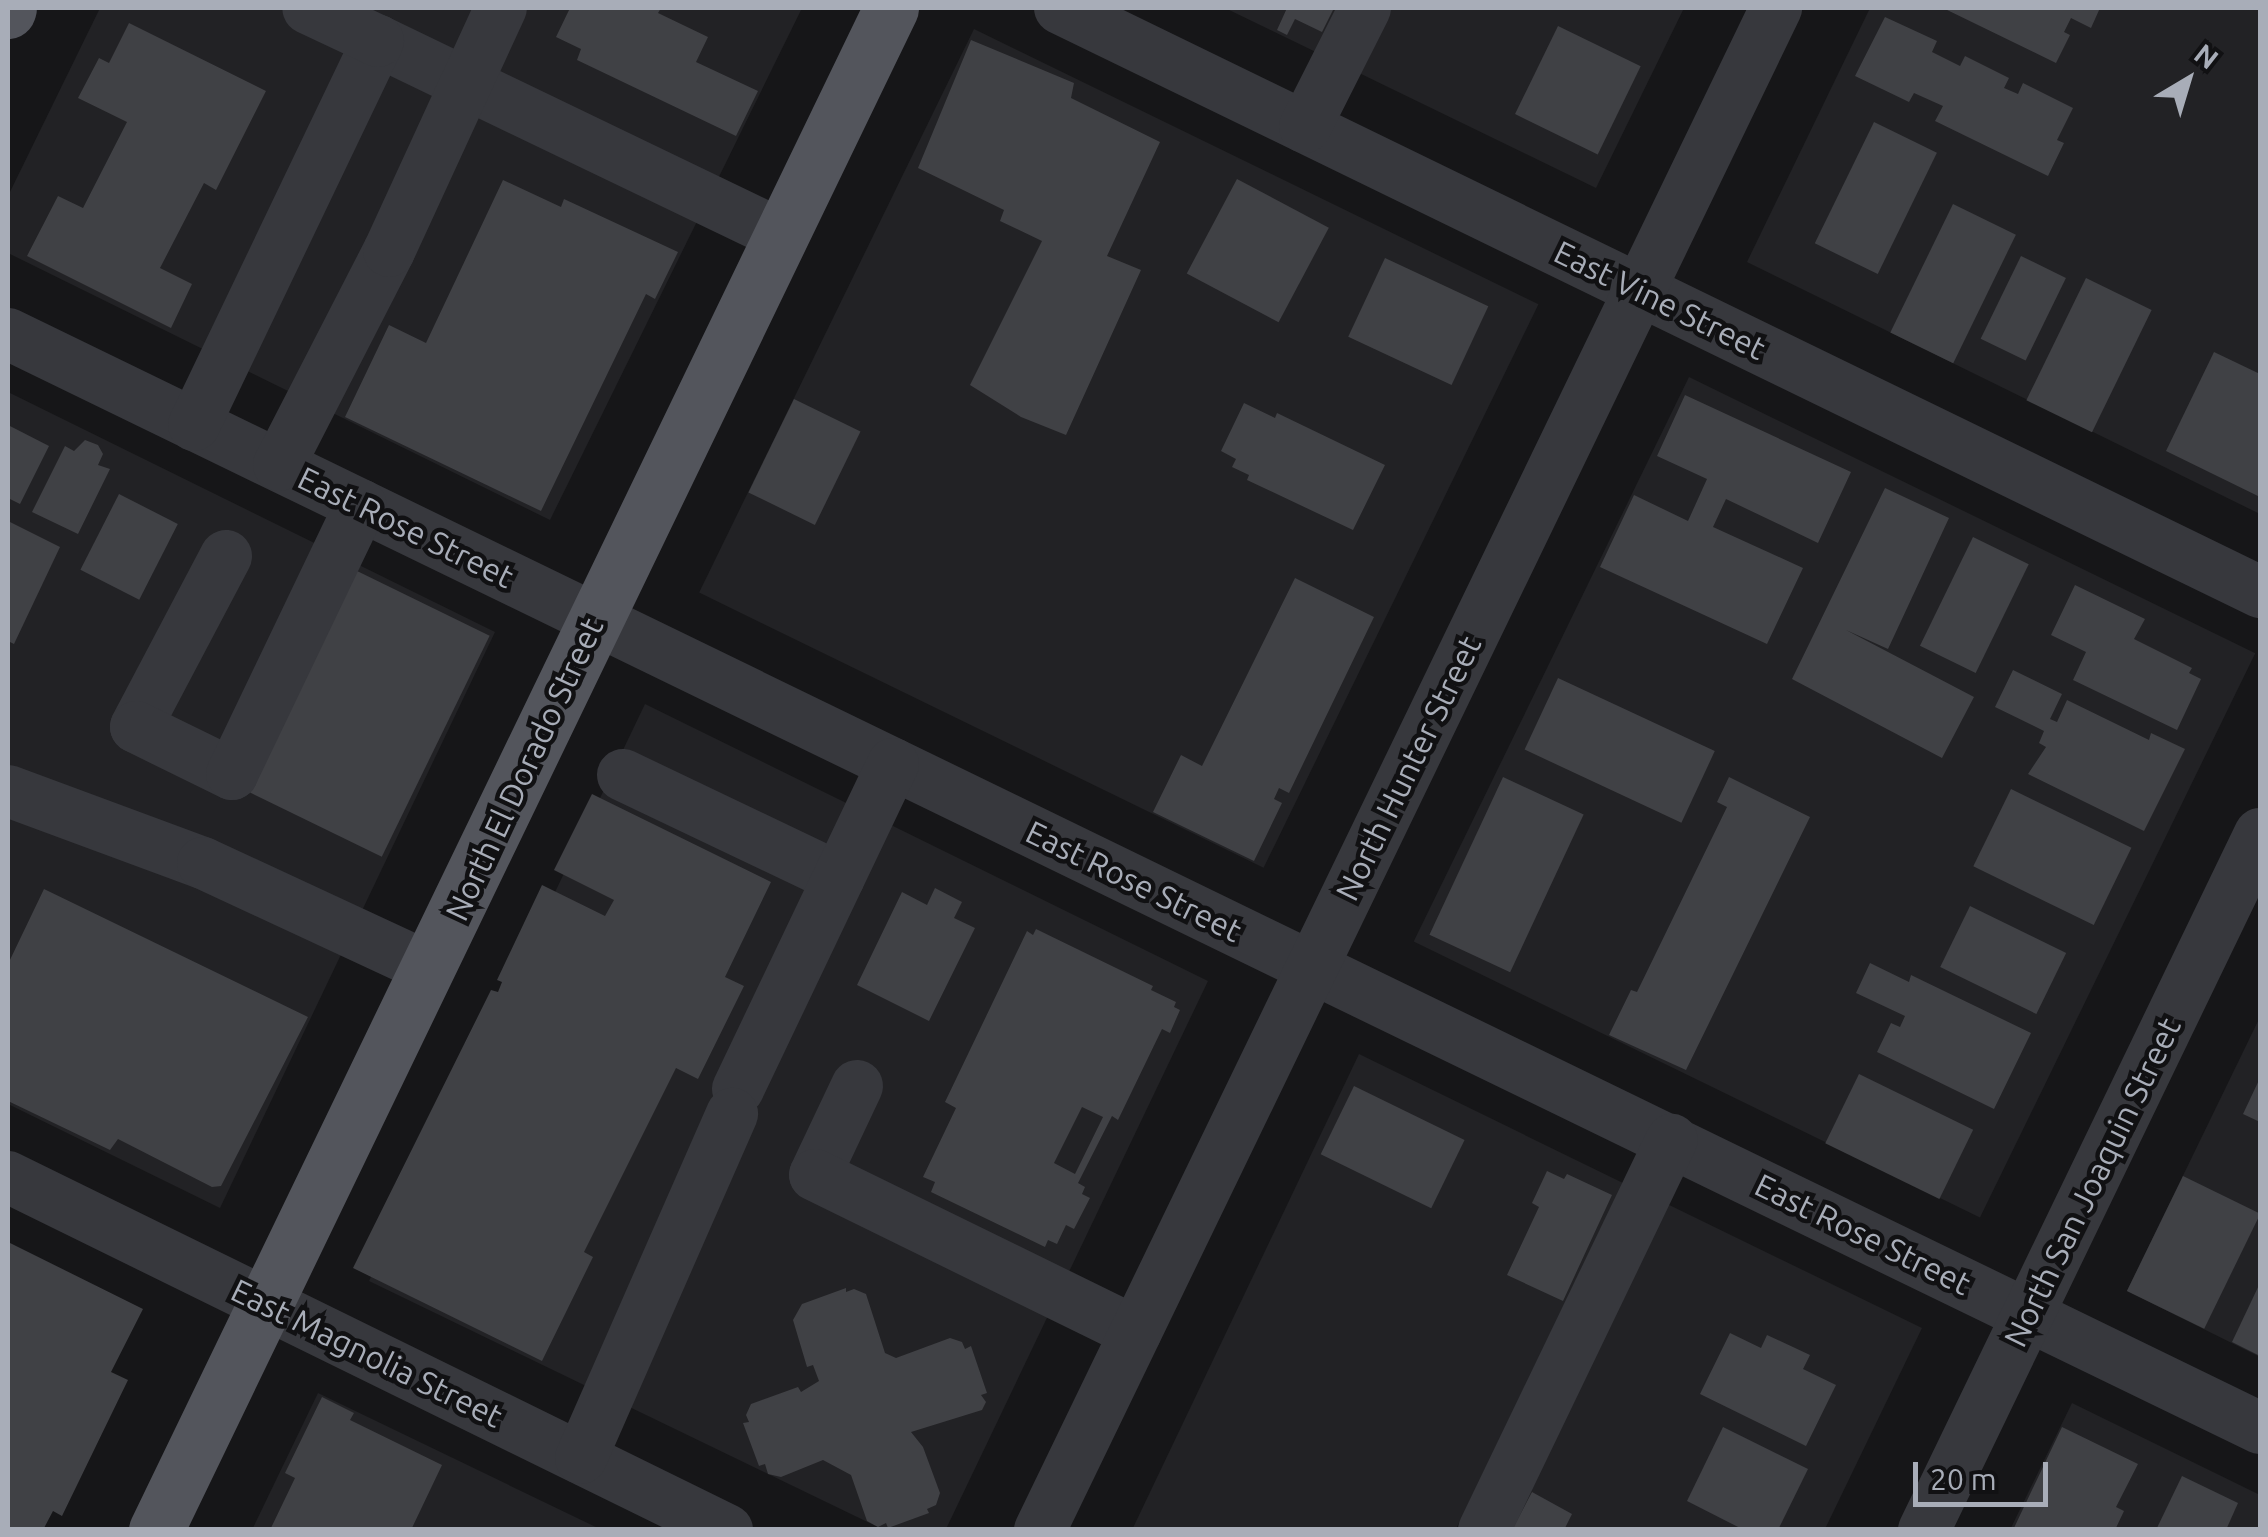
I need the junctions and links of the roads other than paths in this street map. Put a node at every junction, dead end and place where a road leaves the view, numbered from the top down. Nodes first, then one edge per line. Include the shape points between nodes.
1 (308, 8) edge
2 (501, 8) edge
3 (891, 8) edge
4 (1060, 8) edge
5 (1364, 8) edge
6 (1776, 8) edge
7 (378, 41) junction
8 (467, 81) junction
9 (1304, 127) junction
10 (781, 235) junction
11 (1638, 289) junction
12 (8, 334) edge
13 (194, 425) junction
14 (279, 465) junction
15 (361, 506) junction
16 (226, 556) dead end
17 (2260, 592) edge
18 (595, 619) junction
19 (893, 764) junction
20 (623, 775) dead end
21 (8, 790) edge
22 (2260, 834) edge
23 (839, 878) junction
24 (429, 968) junction
25 (1312, 968) junction
26 (857, 1086) dead end
27 (1672, 1140) junction
28 (8, 1177) edge
29 (265, 1304) junction
30 (2028, 1315) junction
31 (1136, 1332) junction
32 (2260, 1428) edge
33 (581, 1458) junction
34 (156, 1530) edge
35 (727, 1530) edge
36 (1040, 1530) edge
37 (1484, 1530) edge
38 (1924, 1530) edge

1 - 7 street
2 - 8 street
3 - 10 main road, North El Dorado Street
4 - 9 street, East Vine Street
5 - 9 street
6 - 11 street, North Hunter Street
7 - 8 street
7 - 13 street
8 - 10 street
8 - 14 street
9 - 11 street, East Vine Street
10 - 18 main road, North El Dorado Street
11 - 17 street, East Vine Street
11 - 25 street, North Hunter Street
12 - 13 street, East Rose Street
13 - 14 street, East Rose Street
14 - 15 street, East Rose Street
15 - 16 street via 232,774 136,727
15 - 18 street, East Rose Street
18 - 19 street, East Rose Street
18 - 24 main road, North El Dorado Street
19 - 23 street
19 - 25 street, East Rose Street
20 - 23 street
21 - 24 street via 203,863
22 - 30 street, North San Joaquin Street
23 - 33 street
24 - 29 main road, North El Dorado Street
25 - 27 street, East Rose Street
25 - 31 street, North Hunter Street
26 - 31 street via 815,1175
27 - 30 street, East Rose Street
27 - 37 street
28 - 29 street, East Magnolia Street
29 - 33 street, East Magnolia Street
29 - 34 main road, North El Dorado Street
30 - 32 street, East Rose Street
30 - 38 street, North San Joaquin Street
31 - 36 street, North Hunter Street
33 - 35 street, East Magnolia Street

